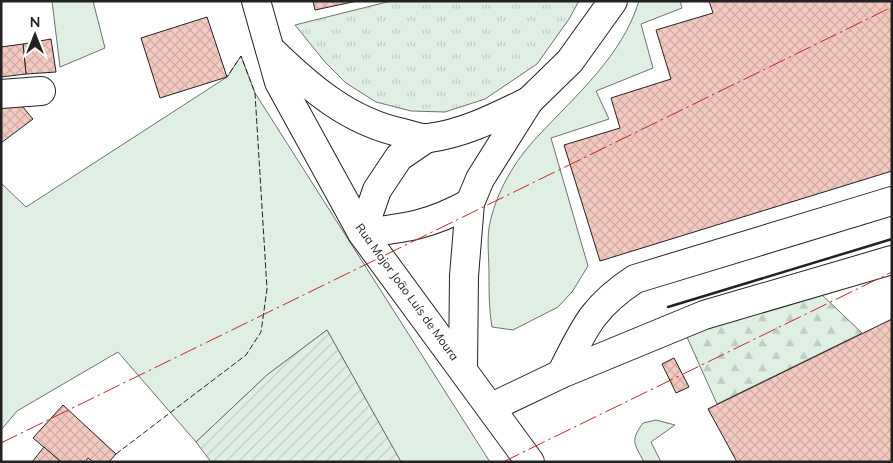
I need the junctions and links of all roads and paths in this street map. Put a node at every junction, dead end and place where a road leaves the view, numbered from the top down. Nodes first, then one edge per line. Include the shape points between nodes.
1 (256, 1) edge
2 (613, 1) edge
3 (270, 48) junction
4 (41, 91) dead end
5 (1, 94) edge
6 (528, 101) junction
7 (426, 138) junction
8 (892, 201) edge
9 (470, 203) junction
10 (362, 233) junction
11 (892, 260) edge
12 (464, 370) junction
13 (561, 374) junction
14 (492, 407) junction
15 (530, 462) edge

1 - 3 street, Rua Major João Luís de Moura
2 - 6 street via 570,61
3 - 7 street via 337,107 382,129
3 - 10 street, Rua Major João Luís de Moura via 279,82
4 - 5 street
6 - 7 street via 468,130
6 - 9 street via 480,179
7 - 10 street via 399,157 377,190
8 - 13 street via 634,279 610,295 589,319
9 - 10 street via 442,219
9 - 12 street via 464,276
10 - 12 street, Rua Major João Luís de Moura
11 - 13 street via 704,315
12 - 14 street, Rua Major João Luís de Moura
13 - 14 street
14 - 15 street, Rua Major João Luís de Moura

